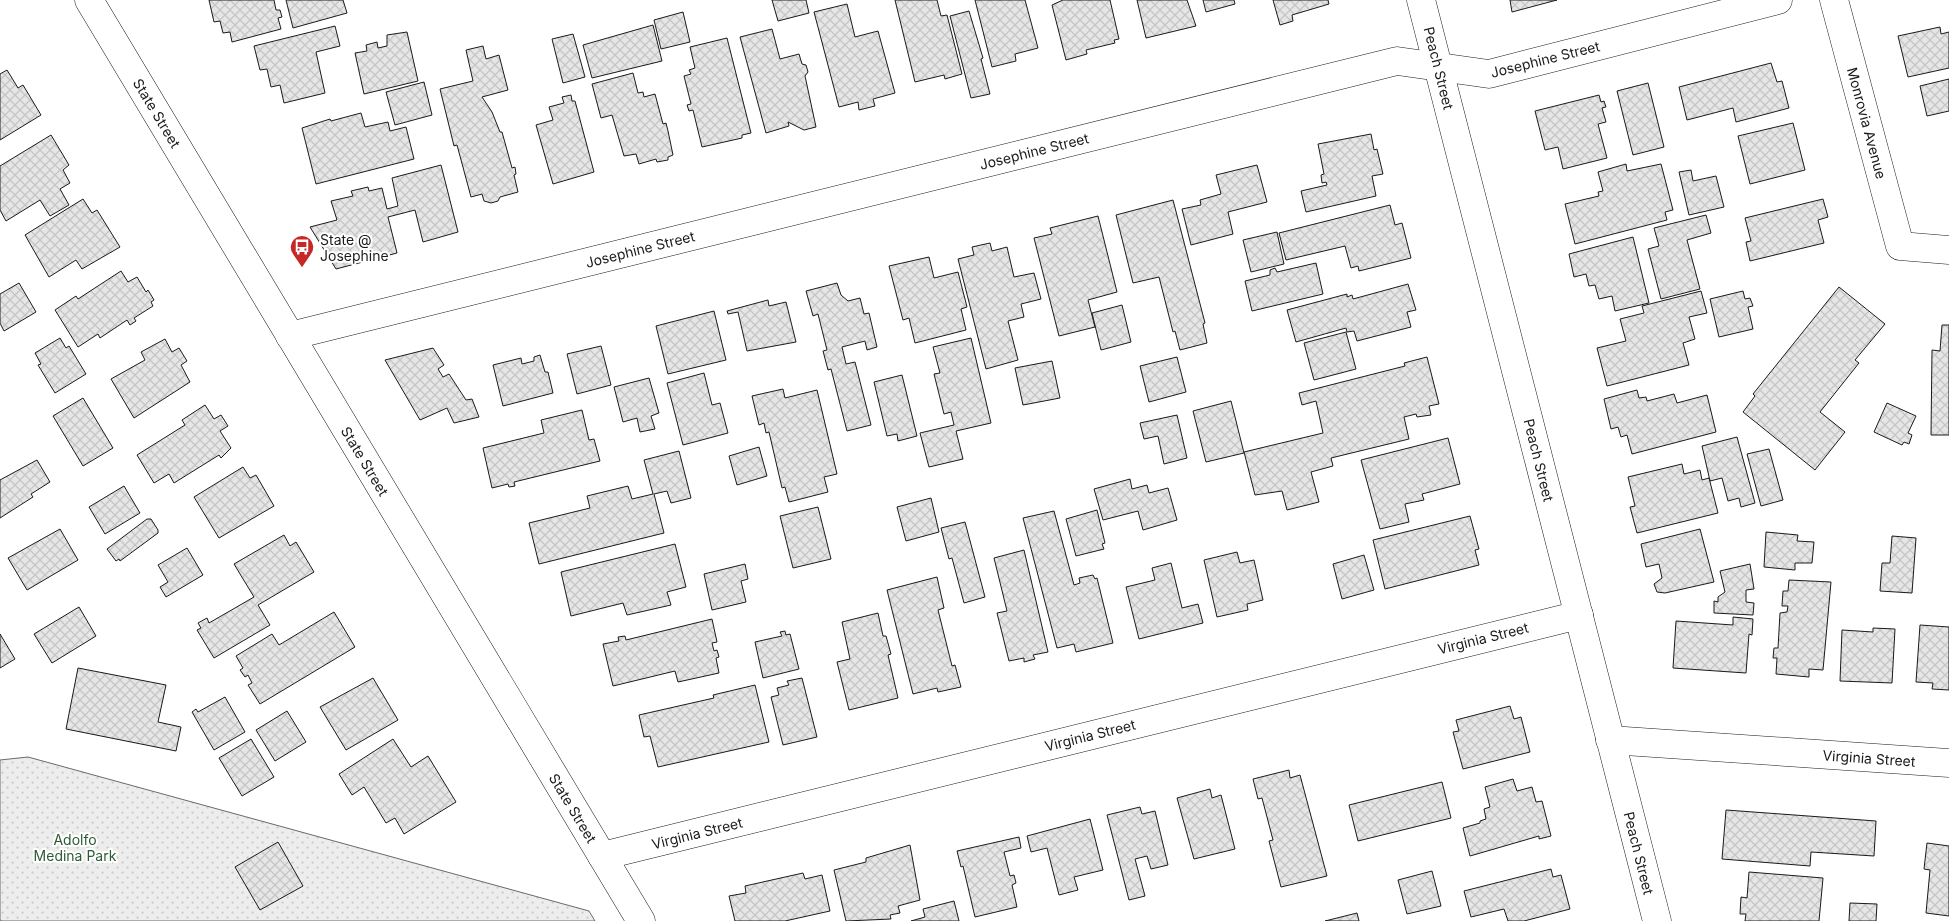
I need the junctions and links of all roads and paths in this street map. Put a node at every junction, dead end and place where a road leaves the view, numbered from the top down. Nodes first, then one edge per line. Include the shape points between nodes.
1 (89, 0) edge
2 (1421, 0) edge
3 (1778, 0) edge
4 (1834, 0) edge
5 (1439, 69) junction
6 (1949, 250) edge
7 (290, 336) junction
8 (1578, 615) junction
9 (1610, 740) junction
10 (1949, 763) edge
11 (602, 856) junction
12 (641, 921) edge
13 (1657, 921) edge

1 - 7 street, State Street
2 - 5 street, Peach Street
3 - 5 street, Josephine Street via 1489,74
4 - 6 street, Monrovia Avenue via 1900,246
5 - 7 street, Josephine Street via 1397,61
5 - 8 street, Peach Street
7 - 11 street, State Street
8 - 9 street, Peach Street
8 - 11 street, Virginia Street
9 - 10 street, Virginia Street
9 - 13 street, Peach Street
11 - 12 street, State Street

